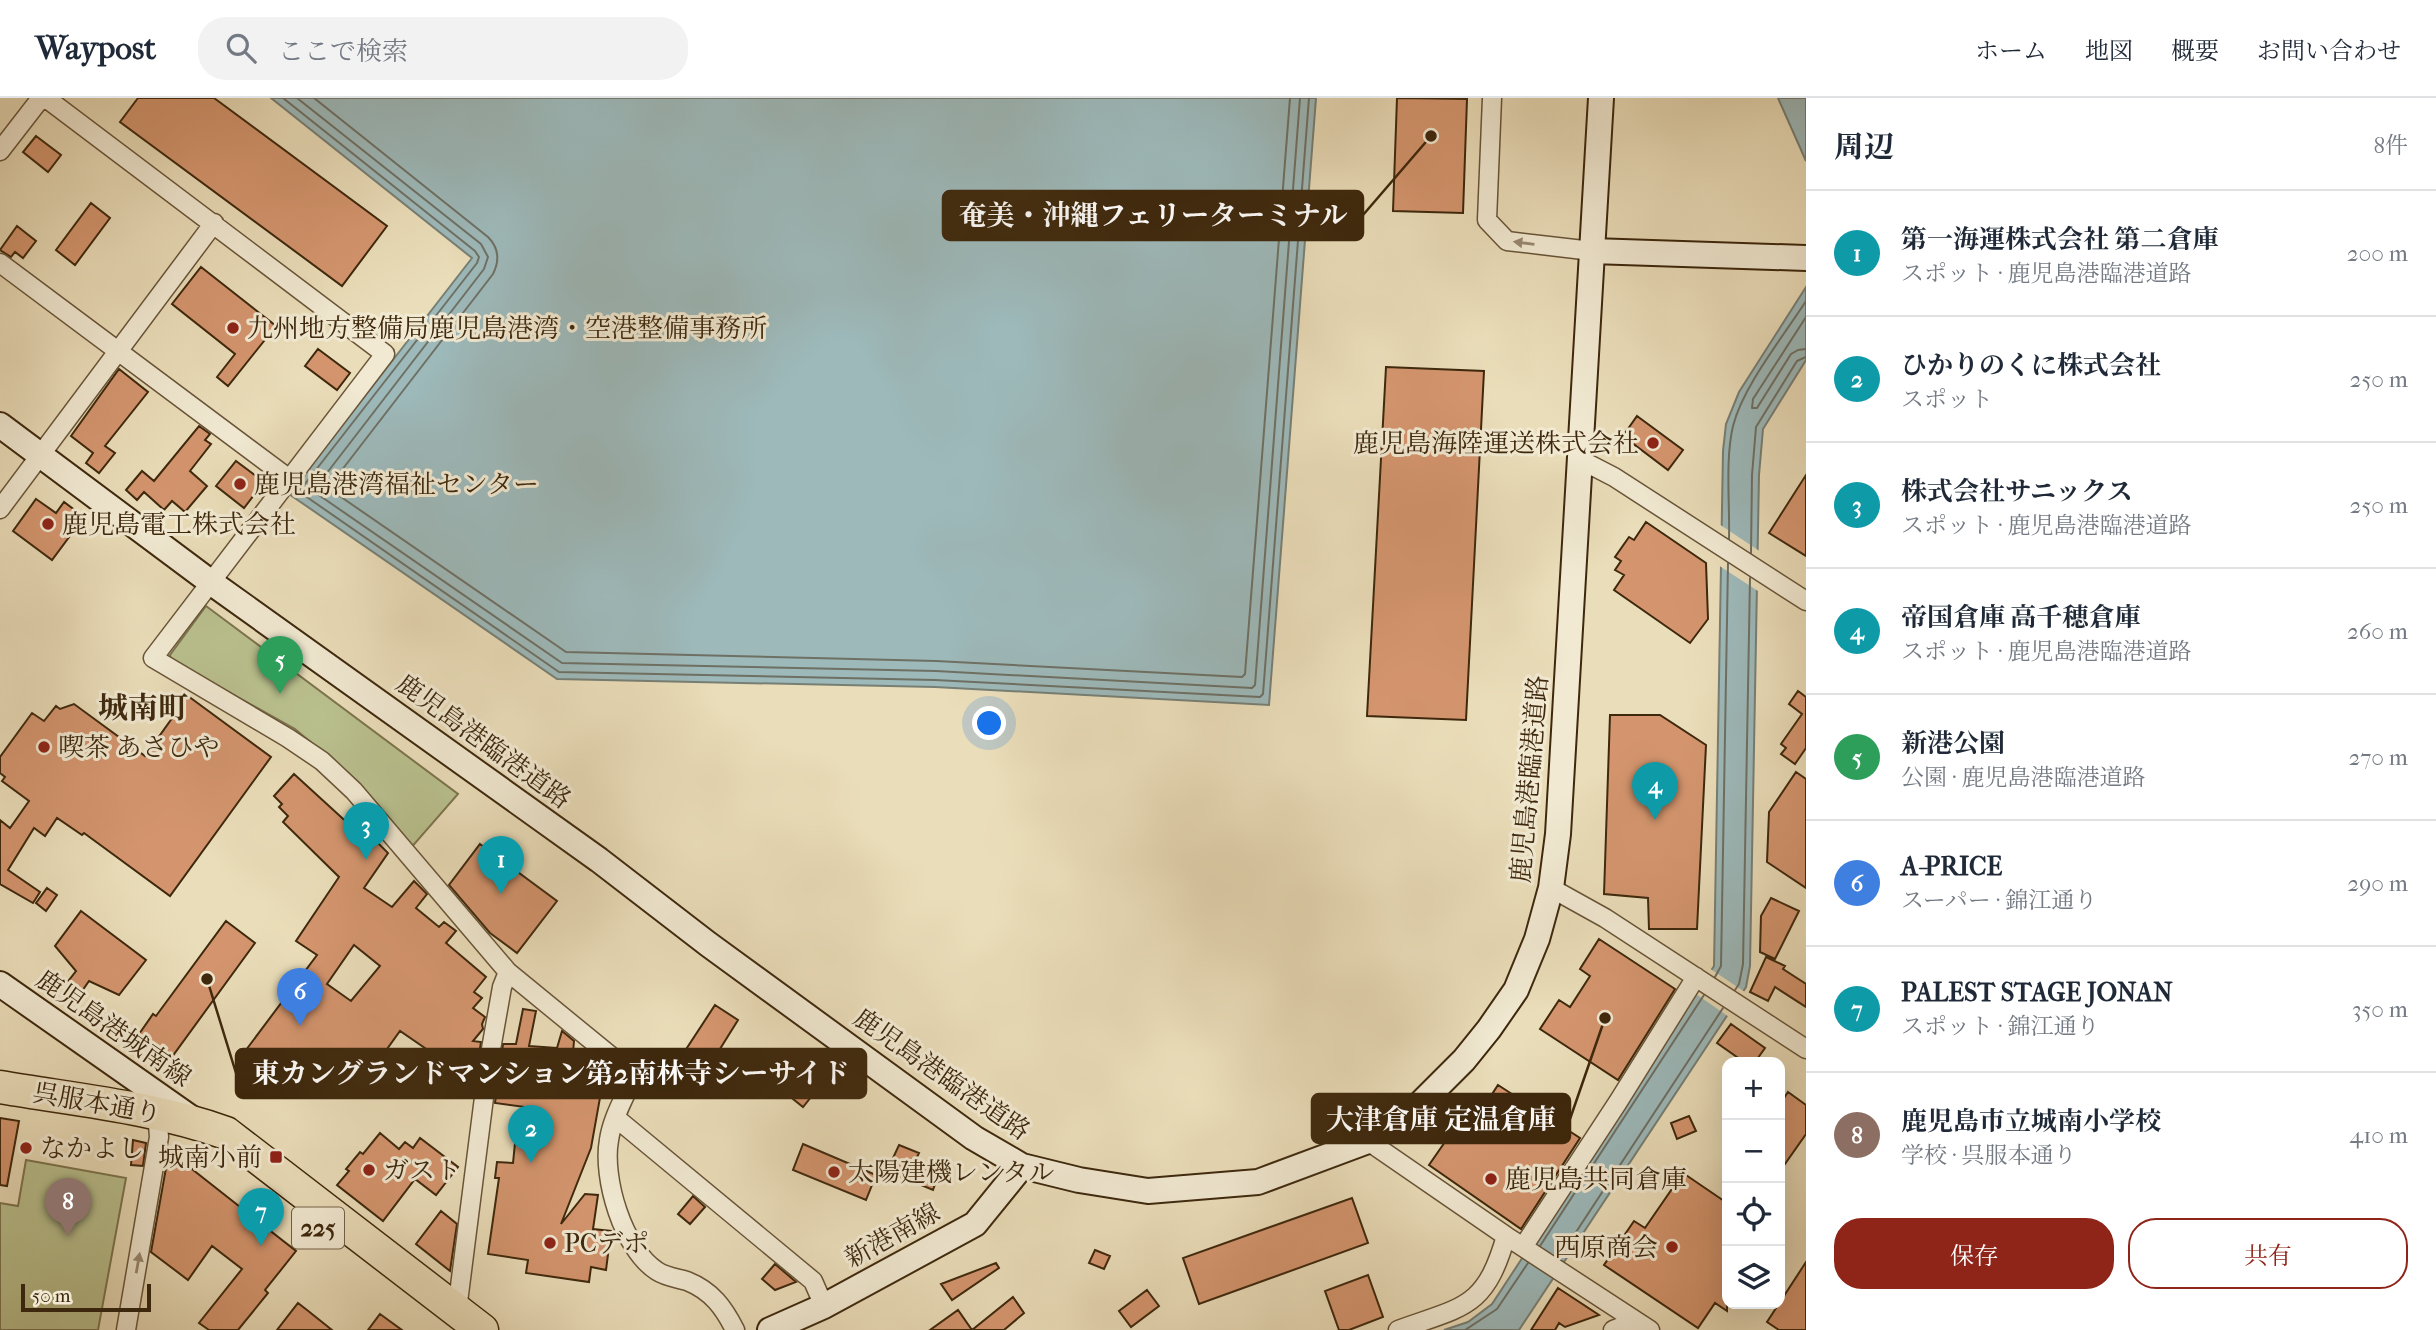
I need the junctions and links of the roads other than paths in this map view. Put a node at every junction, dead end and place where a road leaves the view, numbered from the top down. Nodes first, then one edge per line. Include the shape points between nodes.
1 (44, 98) edge
2 (1492, 98) edge
3 (1601, 98) edge
4 (0, 151) edge
5 (214, 223) junction
6 (1592, 251) junction
7 (1805, 258) edge
8 (0, 263) edge
9 (118, 352) junction
10 (0, 425) edge
11 (40, 455) junction
12 (1581, 460) junction
13 (288, 478) junction
14 (0, 509) edge
15 (209, 582) junction
16 (1806, 601) edge
17 (1551, 888) junction
18 (508, 972) junction
19 (1696, 977) junction
20 (0, 984) edge
21 (1806, 1049) edge
22 (0, 1087) edge
23 (157, 1113) junction
24 (617, 1118) junction
25 (194, 1121) junction
26 (1368, 1141) junction
27 (1023, 1166) junction
28 (1506, 1236) junction
29 (1523, 1247) junction
30 (824, 1306) junction
31 (453, 1320) edge
32 (1643, 1325) edge
33 (126, 1330) edge
34 (482, 1330) edge
35 (735, 1330) edge
36 (769, 1330) edge
37 (1398, 1330) edge
38 (1613, 1330) edge

1 - 4 street
1 - 5 street
6 -> 2 street via 1507,241 1487,220
3 - 6 street, 鹿児島港臨港道路
5 - 9 street
5 - 13 street via 385,354
6 - 7 street
6 - 12 street, 鹿児島港臨港道路
8 - 9 street
9 - 11 street
9 - 13 street
10 - 11 street, 鹿児島港臨港道路
11 - 14 street
11 - 15 street, 鹿児島港臨港道路
12 - 16 street
12 - 17 street, 鹿児島港臨港道路
13 - 15 street
15 - 18 street via 153,658 323,761 354,791
15 - 27 street, 鹿児島港臨港道路 via 599,860 974,1139
17 - 19 street
17 - 26 street, 鹿児島港臨港道路 via 1516,990 1489,1029 1415,1109
18 - 24 street via 634,1074
18 - 31 street via 488,1066
19 - 21 street
19 - 29 street
20 - 25 street, 鹿児島港城南線
22 - 23 highway, 呉服本通り / 225
23 - 25 highway, 呉服本通り / 225
33 -> 23 street via 159,1137
24 - 30 street via 813,1281
24 - 35 street via 606,1165 624,1231 647,1264 714,1297
25 - 31 highway, 225 via 226,1133
26 - 27 street, 鹿児島港臨港道路 via 1258,1182 1148,1191
26 - 28 street
27 - 30 street, 新港南線 via 975,1224
28 - 29 street
28 - 37 street via 1497,1267 1477,1298
29 - 32 street
30 - 36 street, 新港南線
31 - 34 highway, 225
32 - 38 street

